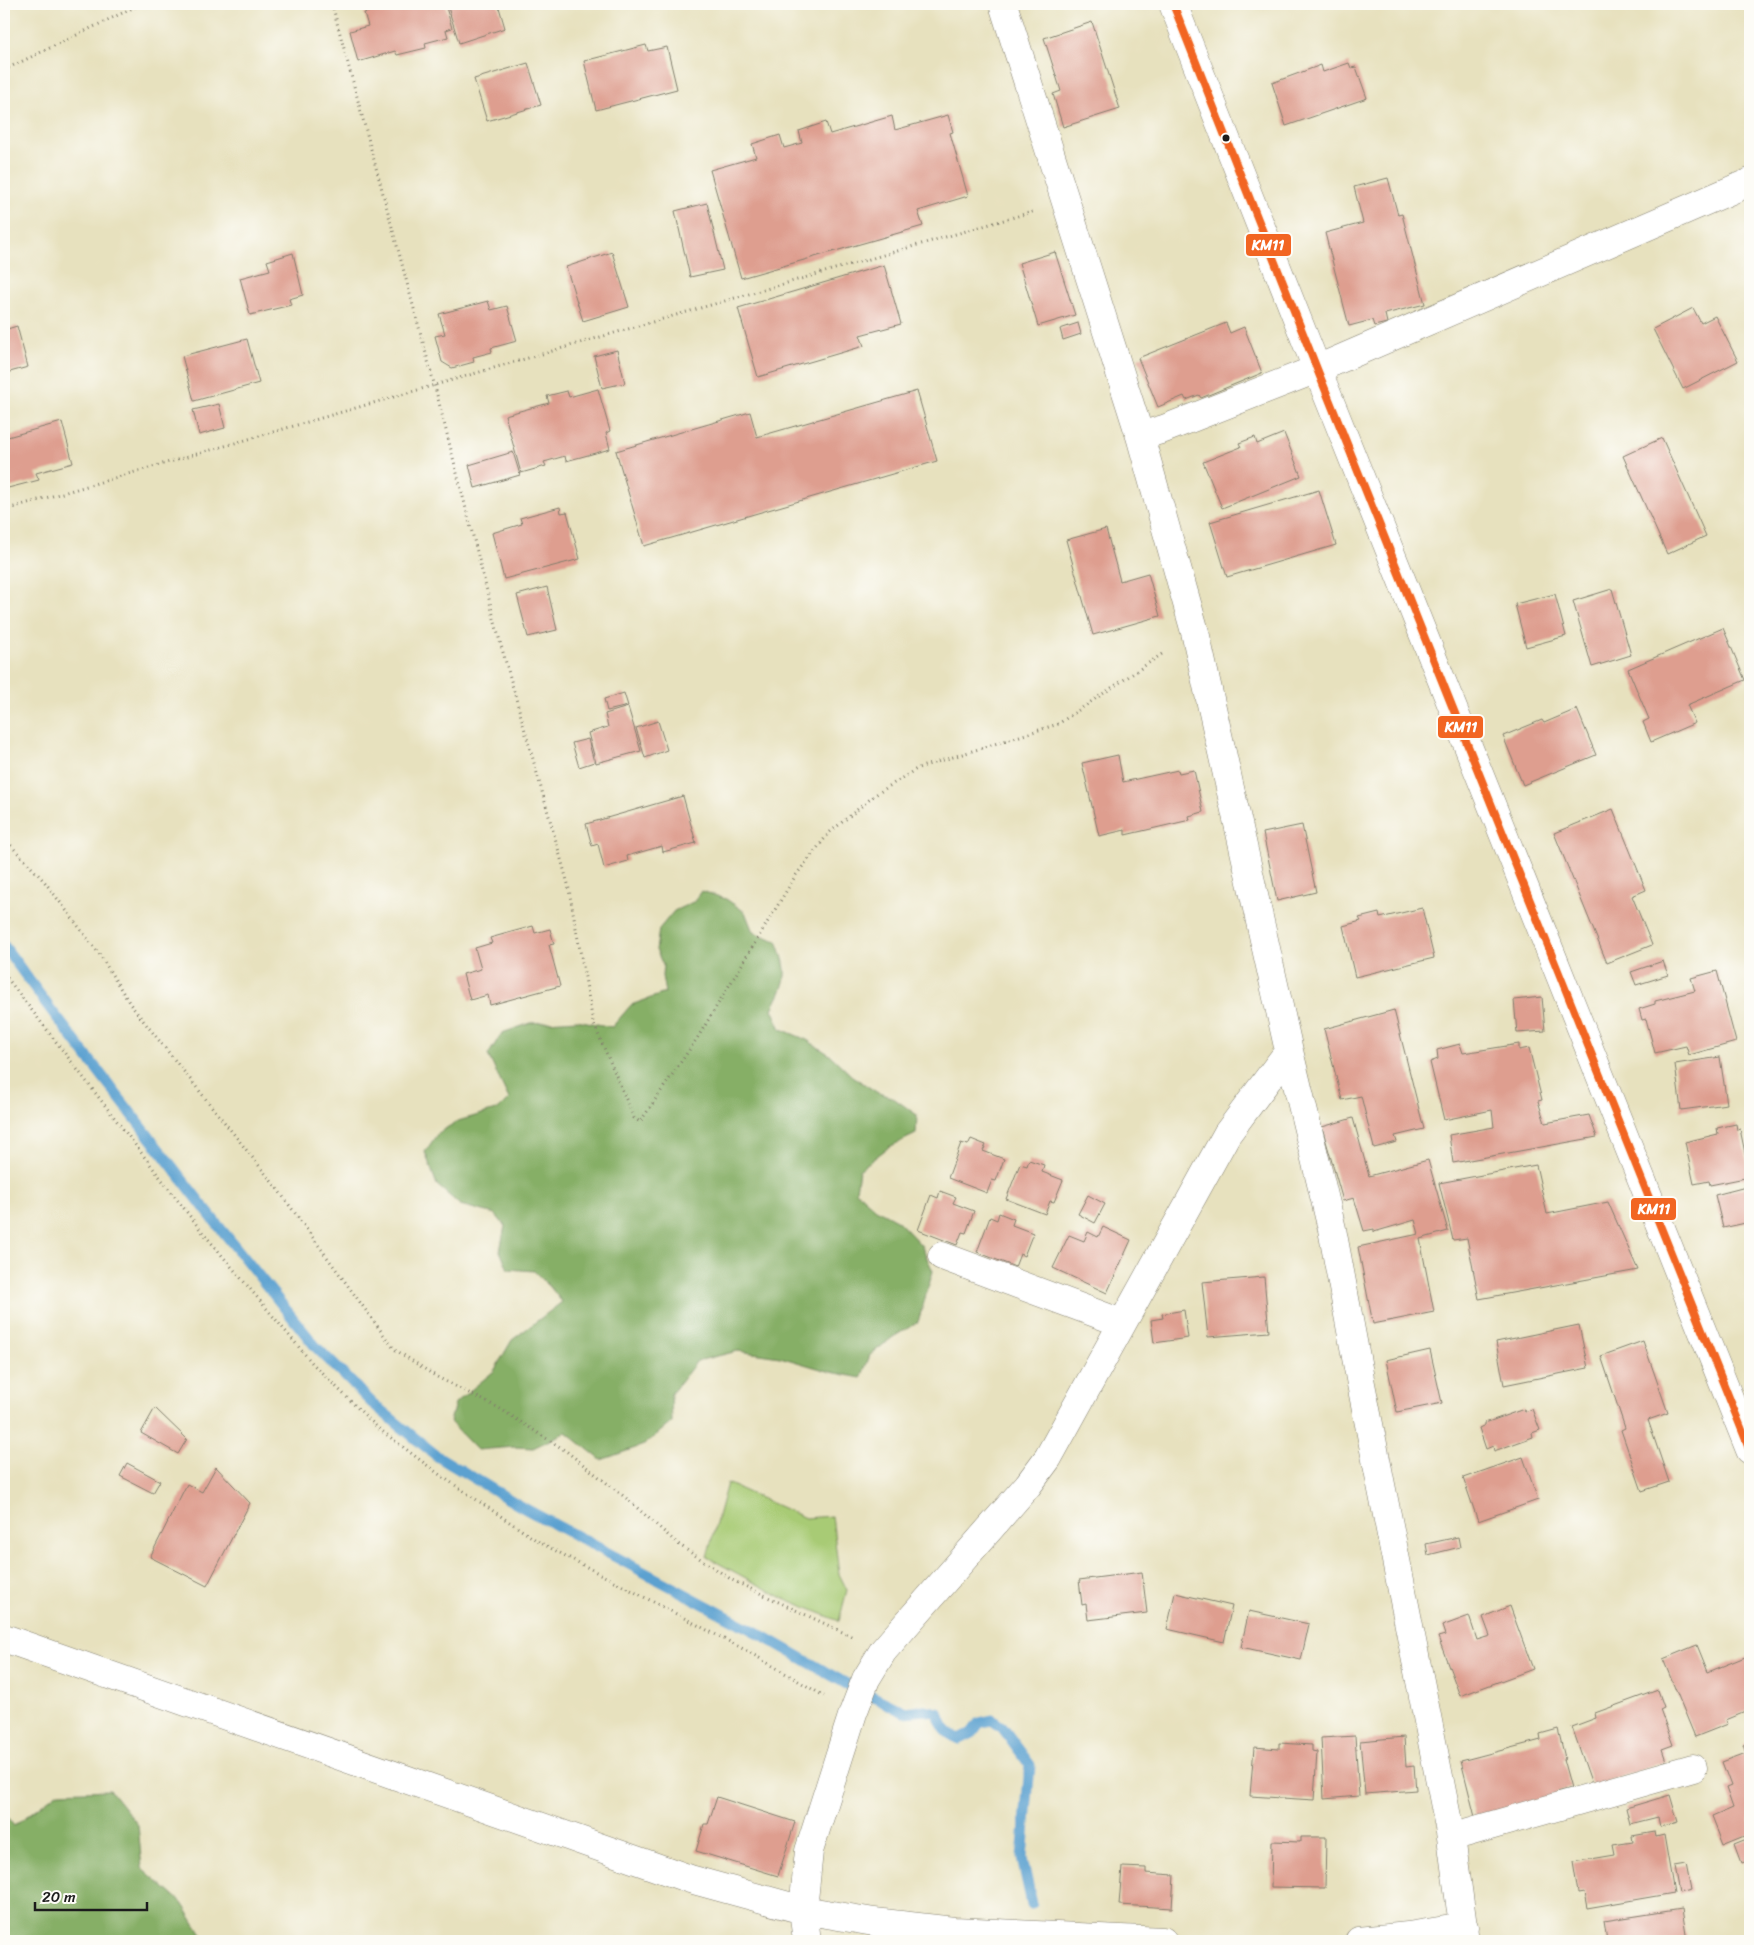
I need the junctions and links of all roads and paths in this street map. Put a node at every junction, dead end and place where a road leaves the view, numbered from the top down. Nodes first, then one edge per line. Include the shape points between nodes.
1 (141, 4) edge
2 (332, 4) edge
3 (1003, 4) edge
4 (1173, 4) edge
5 (4, 70) edge
6 (1750, 182) edge
7 (1067, 202) junction
8 (1317, 369) junction
9 (435, 387) junction
10 (1140, 436) junction
11 (4, 510) edge
12 (1195, 632) junction
13 (4, 838) edge
14 (4, 974) edge
15 (1289, 1051) junction
16 (942, 1256) dead end
17 (1122, 1323) junction
18 (1750, 1450) edge
19 (4, 1638) edge
20 (883, 1651) junction
21 (853, 1713) junction
22 (1693, 1768) dead end
23 (1451, 1837) junction
24 (803, 1910) junction
25 (1465, 1934) edge
26 (807, 1941) edge
27 (1163, 1941) edge
28 (1359, 1941) edge

1 - 5 path
2 - 9 path
3 - 7 main road
4 - 8 main road
6 - 8 main road
7 - 9 path
7 - 10 main road
8 - 10 main road
8 - 18 main road
9 - 11 path
9 - 12 path via 499,638 568,884 593,1022 634,1118 640,1122 698,1037 796,875 828,833 875,794 918,768 1058,724
10 - 12 main road
12 - 15 main road
13 - 20 path via 44,881 100,955 130,1004 276,1187 394,1349 436,1377 499,1408 566,1450 678,1544 732,1580
14 - 21 path via 198,1228 313,1364 378,1428 440,1475 539,1542 749,1652
15 - 17 main road via 1228,1134
15 - 23 main road via 1332,1229
16 - 17 main road
17 - 20 main road via 1048,1458
19 - 24 main road via 690,1879
20 - 21 main road via 866,1679
21 - 24 main road via 809,1851
22 - 23 main road
23 - 25 main road
24 - 26 main road
24 - 27 main road via 954,1931
25 - 28 main road

